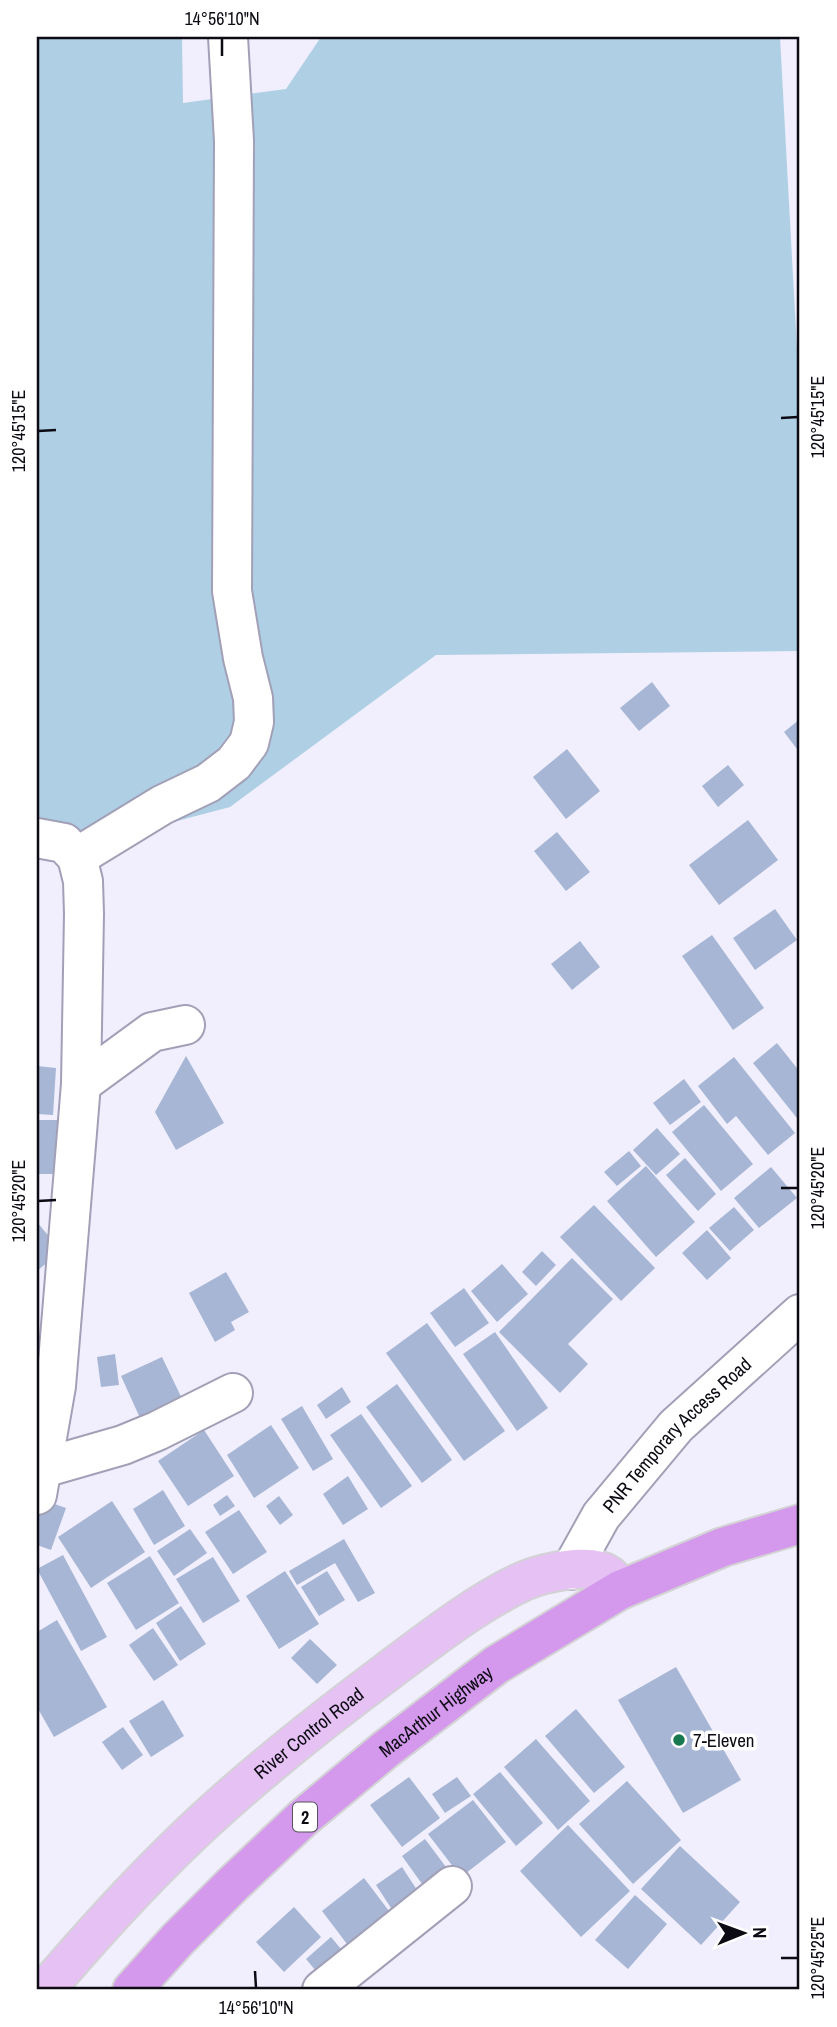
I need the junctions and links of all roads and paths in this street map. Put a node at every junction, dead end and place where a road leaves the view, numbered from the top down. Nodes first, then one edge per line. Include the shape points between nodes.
1 (228, 37) edge
2 (37, 838) edge
3 (77, 857) junction
4 (185, 1025) dead end
5 (81, 1084) junction
6 (800, 1314) edge
7 (233, 1393) dead end
8 (39, 1470) edge
9 (800, 1524) edge
10 (571, 1570) junction
11 (620, 1590) junction
12 (452, 1886) dead end
13 (45, 1990) edge
14 (132, 1990) edge
15 (322, 1990) edge

1 - 3 street via 234,155 232,591 254,722 248,743 233,764 208,783
2 - 3 street via 64,843
3 - 5 street via 85,914
4 - 5 street via 152,1032
5 - 8 street via 56,1387
6 - 10 street, PNR Temporary Access Road via 676,1426 601,1516
7 - 8 street via 123,1445
9 - 11 highway, MacArthur Highway / 2 via 723,1547
10 - 11 main road, River Control Road via 606,1573
10 - 13 main road, River Control Road via 524,1581 505,1592 439,1633 315,1727 175,1849
11 - 14 highway, MacArthur Highway / 2 via 496,1665 386,1749 233,1884
12 - 15 street

